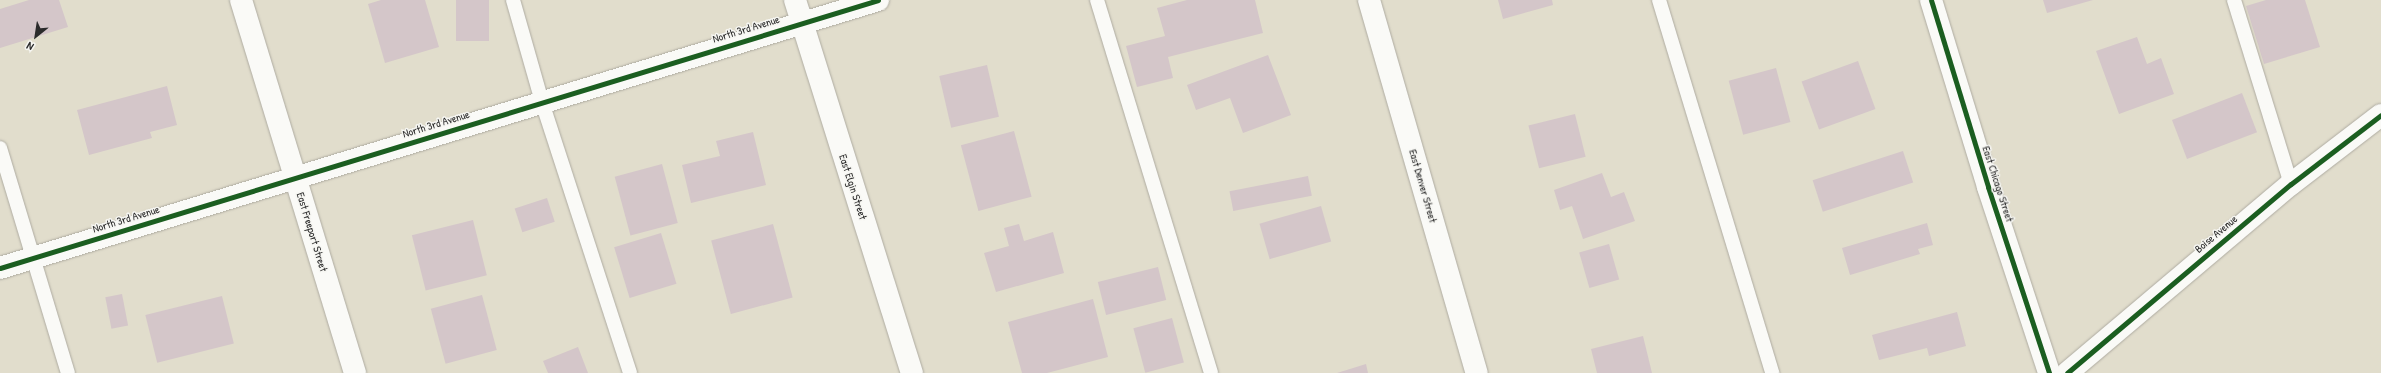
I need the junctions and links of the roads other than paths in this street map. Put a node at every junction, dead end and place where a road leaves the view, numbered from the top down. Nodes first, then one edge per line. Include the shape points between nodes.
1 (241, 0) edge
2 (513, 0) edge
3 (795, 0) edge
4 (878, 0) edge
5 (1097, 0) edge
6 (1369, 0) edge
7 (1659, 0) edge
8 (1931, 0) edge
9 (2234, 0) edge
10 (802, 22) junction
11 (542, 102) junction
12 (2381, 115) edge
13 (0, 148) edge
14 (295, 178) junction
15 (2291, 184) junction
16 (32, 258) junction
17 (0, 268) edge
18 (68, 373) edge
19 (355, 373) edge
20 (630, 373) edge
21 (912, 373) edge
22 (1211, 373) edge
23 (1477, 373) edge
24 (1772, 373) edge
25 (2049, 373) edge
26 (2067, 373) edge

1 - 14 street, East Freeport Street
2 - 11 lane
3 - 10 street, East Elgin Street
4 - 10 street, North 3rd Avenue
5 - 22 lane
6 - 23 street, East Denver Street
7 - 24 lane
8 - 25 street, East Chicago Street via 1988,187
9 - 15 lane
10 - 11 street, North 3rd Avenue
10 - 21 street, East Elgin Street
11 - 14 street, North 3rd Avenue
11 - 20 lane
12 - 15 street, Boise Avenue
13 - 16 lane
14 - 16 street, North 3rd Avenue
14 - 19 street, East Freeport Street
15 - 26 street, Boise Avenue
16 - 17 street, North 3rd Avenue
16 - 18 lane

